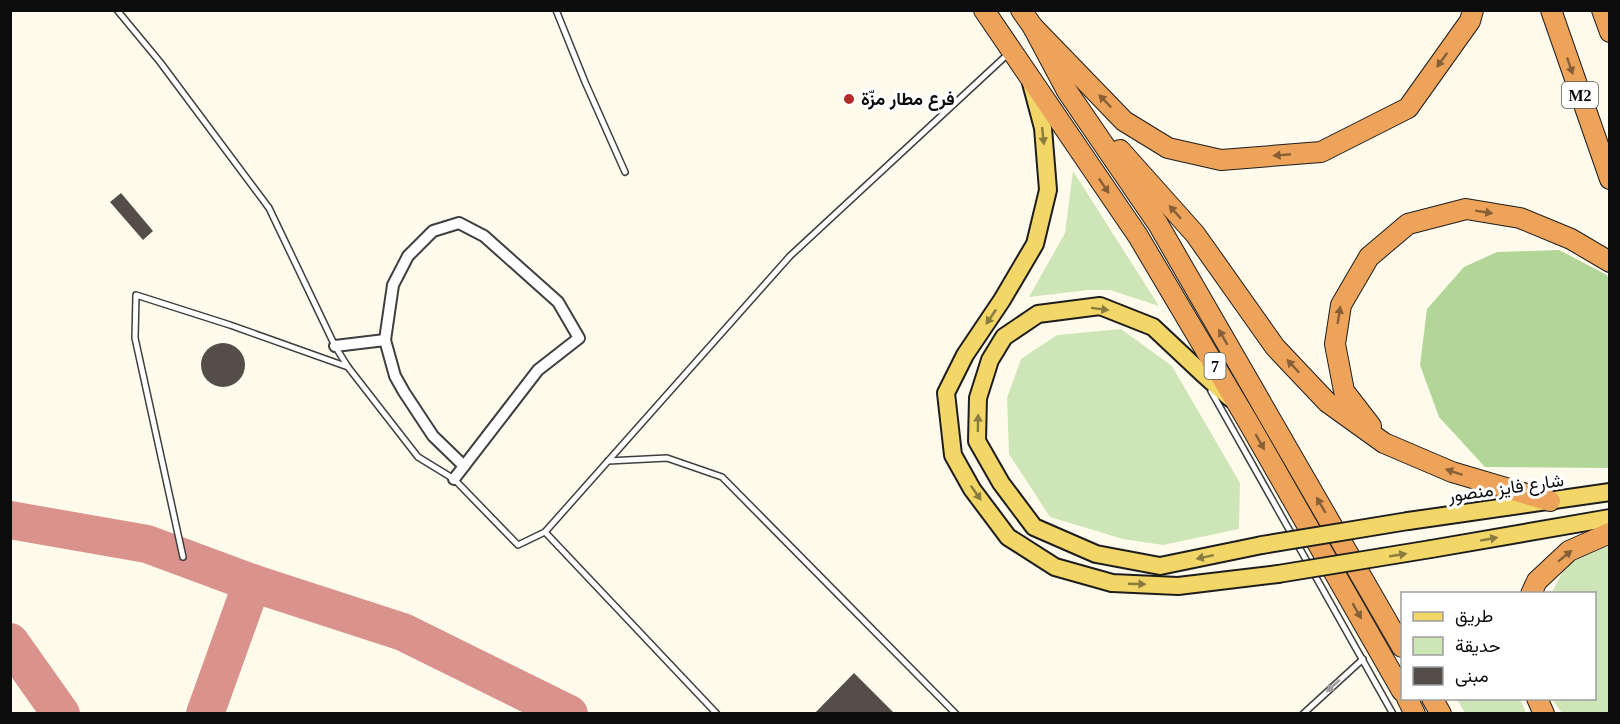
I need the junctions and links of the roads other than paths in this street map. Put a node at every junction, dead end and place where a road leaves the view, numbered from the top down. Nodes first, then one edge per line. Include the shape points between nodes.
1 (117, 10) edge
2 (556, 10) edge
3 (984, 10) edge
4 (1021, 10) edge
5 (1473, 10) edge
6 (1551, 10) edge
7 (1602, 10) edge
8 (1033, 27) junction
9 (1610, 32) edge
10 (1011, 51) junction
11 (1030, 79) junction
12 (1067, 91) junction
13 (625, 172) dead end
14 (1610, 179) edge
15 (1610, 262) edge
16 (385, 340) junction
17 (335, 346) junction
18 (348, 367) junction
19 (1202, 373) junction
20 (1239, 406) junction
21 (1384, 443) junction
22 (608, 461) junction
23 (464, 466) junction
24 (454, 479) junction
25 (1610, 492) edge
26 (1550, 501) junction
27 (1610, 518) edge
28 (545, 532) junction
29 (1610, 533) edge
30 (183, 558) dead end
31 (1532, 592) edge
32 (1401, 645) edge
33 (1363, 659) junction
34 (1401, 689) edge
35 (1408, 700) edge
36 (1433, 700) edge
37 (1537, 700) edge
38 (717, 714) edge
39 (956, 714) edge
40 (1303, 714) edge
41 (1393, 714) edge
42 (1415, 714) edge
43 (1441, 714) edge
44 (1544, 714) edge

1 - 17 lane via 269,208
2 - 13 lane
3 - 10 highway, 7
4 - 8 highway, 7
5 -> 8 highway via 1470,21 1408,108 1320,152 1221,160 1168,148 1124,121
6 -> 14 highway, M2
7 - 9 highway
8 - 12 highway, 7
10 - 11 highway, 7
10 - 22 lane via 789,256
11 -> 20 highway, 7 via 1138,236
11 -> 27 main road, bridge via 1043,128 1048,190 1035,244 965,355 946,393 953,455 972,489 1008,537 1055,567 1112,583 1178,586 1278,574
21 -> 12 highway via 1327,402 1275,347 1195,234
32 -> 12 highway, 7 via 1158,224
21 -> 15 highway via 1344,391 1335,345 1341,305 1369,257 1408,224 1466,209 1520,218 1571,239
16 - 17 street
16 - 23 street via 404,392 433,436
16 - 23 street via 393,285 408,256 433,231 459,223 484,236 558,302 579,338 538,370
17 - 18 lane
18 - 24 lane via 418,457
18 - 30 lane via 136,295 135,338
19 - 20 main road, شارع فايز منصور
26 -> 19 main road, شارع فايز منصور, bridge via 1262,545 1160,566 1096,554 1034,527 1001,483 977,441 978,398 990,360 1004,336 1038,314 1100,306 1154,327
19 - 33 lane
20 -> 34 highway, 7
26 -> 21 highway via 1452,472
22 - 28 lane
22 - 39 lane via 667,458 722,477
23 - 24 street
24 - 28 lane via 518,545
25 - 26 main road, شارع فايز منصور
28 - 38 lane
31 -> 29 highway via 1537,581 1569,551
33 -> 40 lane
33 - 41 lane
35 - 42 highway
36 - 43 highway
37 - 44 highway

